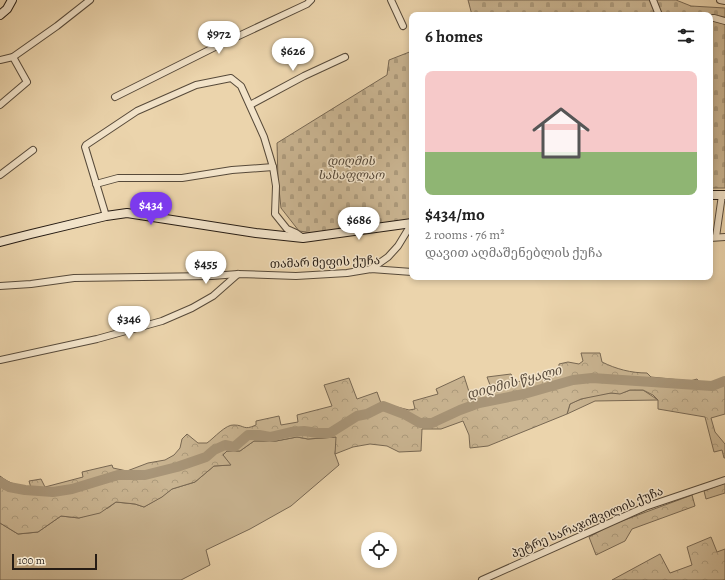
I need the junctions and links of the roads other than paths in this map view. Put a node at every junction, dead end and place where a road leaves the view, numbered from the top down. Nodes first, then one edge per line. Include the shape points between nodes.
1 (12, 0) edge
2 (90, 0) edge
3 (311, 0) edge
4 (391, 0) edge
5 (653, 0) edge
6 (720, 0) edge
7 (725, 1) edge
8 (658, 12) edge
9 (0, 15) edge
10 (713, 18) edge
11 (725, 21) edge
12 (403, 26) dead end
13 (13, 57) junction
14 (345, 57) dead end
15 (0, 60) edge
16 (116, 97) dead end
17 (0, 105) edge
18 (250, 105) junction
19 (33, 150) dead end
20 (273, 167) junction
21 (0, 175) edge
22 (96, 184) junction
23 (723, 195) edge
24 (713, 196) edge
25 (106, 216) junction
26 (409, 223) edge
27 (409, 228) edge
28 (725, 237) edge
29 (303, 238) junction
30 (713, 238) edge
31 (0, 242) edge
32 (371, 269) junction
33 (409, 272) edge
34 (238, 274) junction
35 (0, 286) edge
36 (0, 360) edge
37 (725, 480) edge
38 (482, 580) edge

1 - 9 street via 8,9
2 - 13 street
3 - 16 street
4 - 12 street
5 - 8 street
6 - 7 street
10 - 11 street
13 - 15 street
13 - 17 street via 27,82
14 - 18 street
18 - 20 street
18 - 22 street via 242,86 231,78 196,85 137,111 85,146
19 - 21 street
20 - 22 street via 182,178 118,178
20 - 29 street via 276,214 288,229
22 - 25 street
23 - 24 street
23 - 30 street
25 - 29 street via 127,213
25 - 31 street
26 - 29 street
27 - 32 street via 388,257
28 - 30 street
32 - 33 street, თამარ მეფის ქუჩა
32 - 34 street, თამარ მეფის ქუჩა via 296,276
34 - 35 street, თამარ მეფის ქუჩა via 74,278
34 - 36 street via 213,296 162,321 97,339
37 - 38 street, პეტრე სარაჯიშვილის ქუჩა via 645,507

